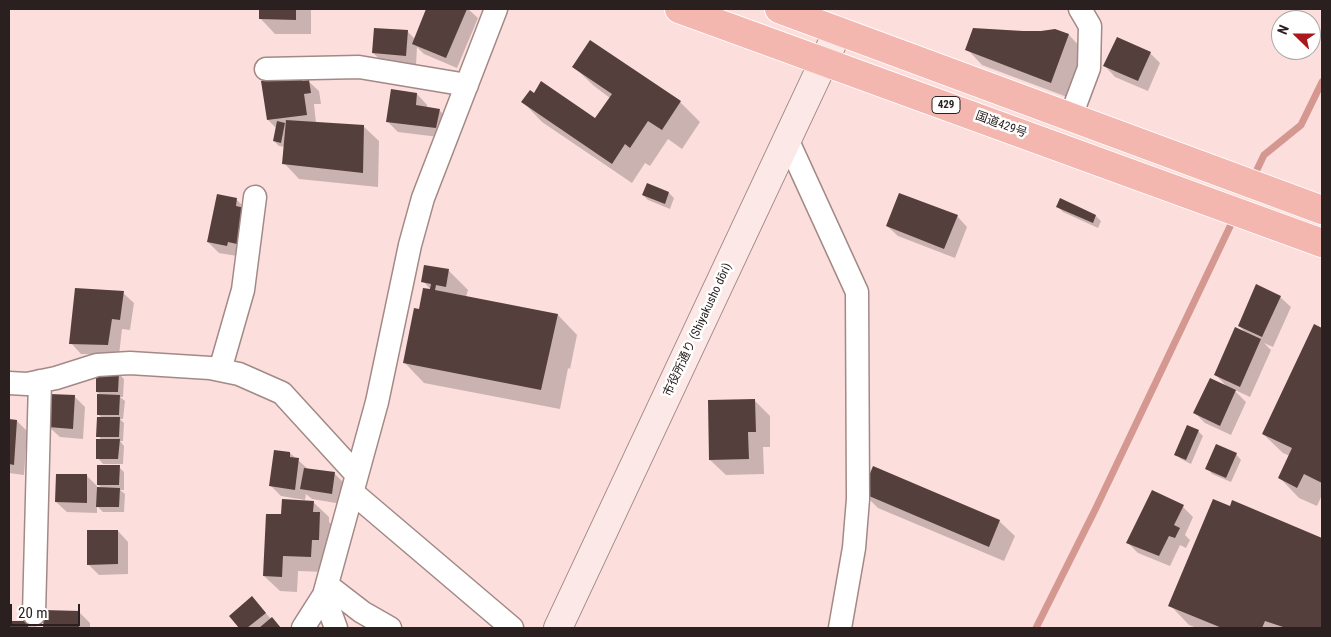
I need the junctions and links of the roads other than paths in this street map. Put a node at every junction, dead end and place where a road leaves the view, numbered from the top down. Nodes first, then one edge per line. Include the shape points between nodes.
1 (496, 9) edge
2 (679, 9) edge
3 (779, 9) edge
4 (1080, 9) edge
5 (838, 31) junction
6 (823, 62) junction
7 (266, 69) dead end
8 (467, 85) junction
9 (1071, 116) junction
10 (787, 139) junction
11 (255, 197) dead end
12 (1316, 208) edge
13 (1322, 243) edge
14 (220, 370) junction
15 (40, 381) junction
16 (9, 383) edge
17 (355, 484) junction
18 (326, 590) junction
19 (34, 614) dead end
20 (303, 628) edge
21 (336, 628) edge
22 (390, 628) edge
23 (512, 628) edge
24 (558, 628) edge
25 (840, 628) edge

1 - 8 street
2 - 6 highway, 国道429号 / 429
3 - 5 highway
4 - 9 street via 1090,26 1089,68
5 - 6 street, 市役所通り (Shiyakusho dōri)
5 - 9 highway
6 - 10 street, 市役所通り (Shiyakusho dōri)
6 - 13 highway, 国道429号 / 429
7 - 8 street via 358,67
8 - 17 street via 423,198
9 - 12 highway
10 - 24 street, 市役所通り (Shiyakusho dōri)
10 - 25 street via 857,292 858,499 854,548
11 - 14 street via 243,290
14 - 15 street via 130,363 97,365
14 - 17 street via 239,374 282,393
15 - 16 street
15 - 19 street
17 - 18 street
17 - 23 street
18 - 20 street
18 - 21 street
18 - 22 street

